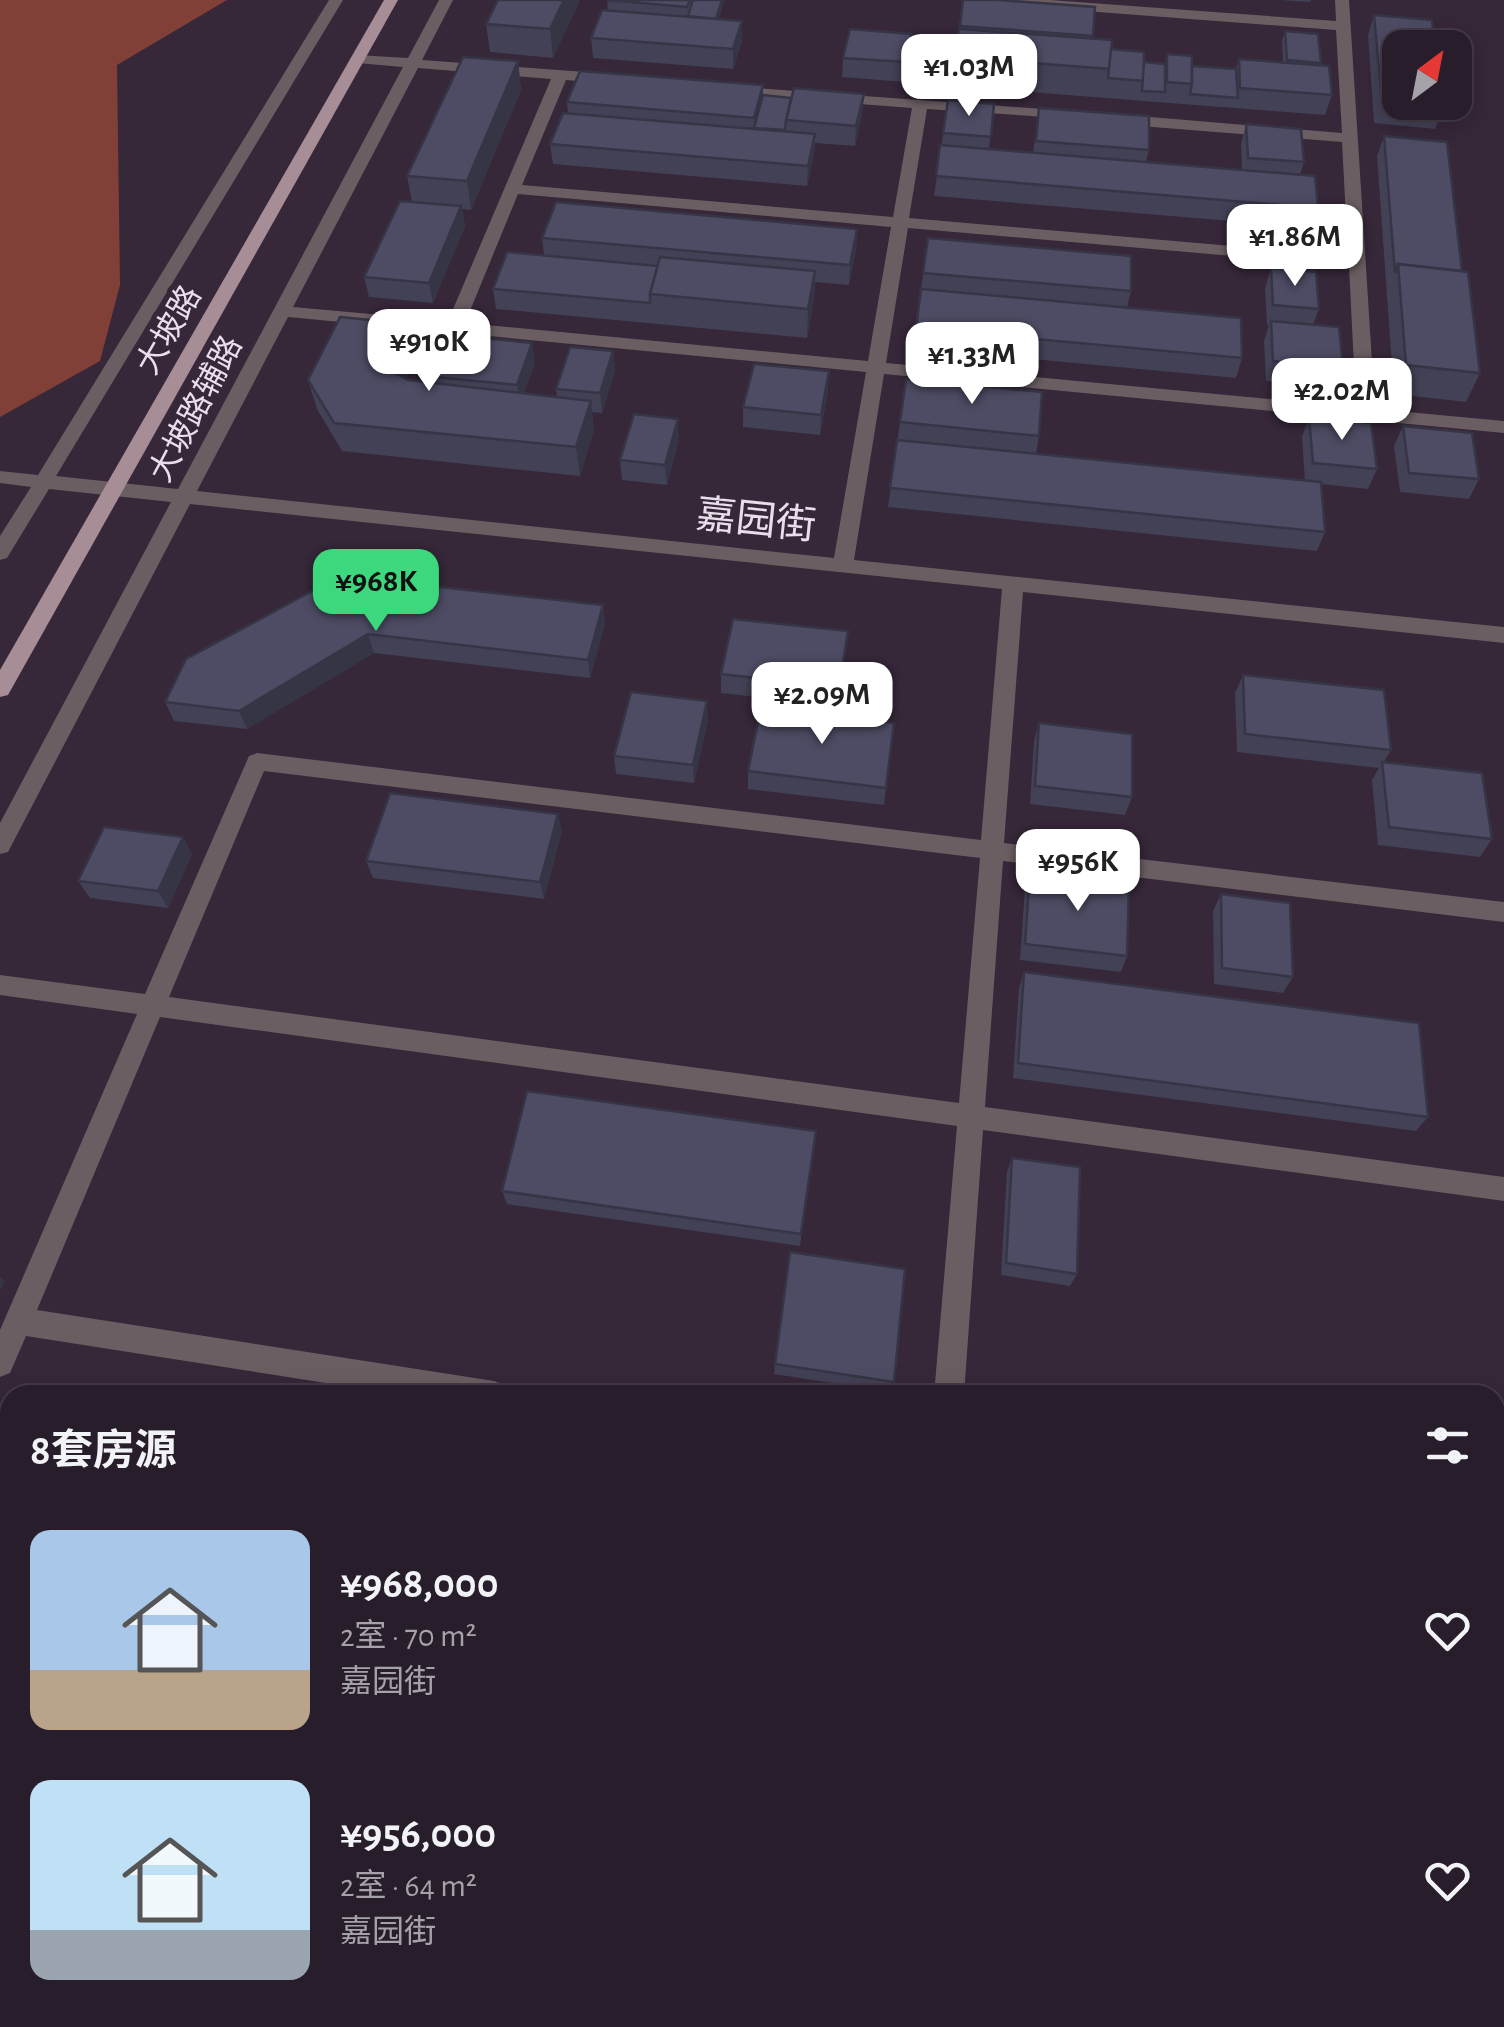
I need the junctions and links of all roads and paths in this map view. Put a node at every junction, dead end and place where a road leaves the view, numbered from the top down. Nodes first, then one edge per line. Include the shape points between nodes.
1 (336, 0) edge
2 (391, 0) edge
3 (446, 0) edge
4 (992, 0) edge
5 (1342, 0) edge
6 (1344, 26) junction
7 (357, 59) junction
8 (412, 63) junction
9 (560, 75) junction
10 (636, 81) edge
11 (712, 87) edge
12 (920, 104) junction
13 (1350, 138) junction
14 (512, 189) junction
15 (900, 222) junction
16 (1357, 262) junction
17 (282, 311) junction
18 (454, 328) junction
19 (876, 368) junction
20 (1366, 414) junction
21 (1504, 427) edge
22 (0, 477) edge
23 (44, 481) junction
24 (114, 488) junction
25 (184, 496) junction
26 (0, 553) edge
27 (843, 566) junction
28 (1013, 583) junction
29 (1504, 636) edge
30 (4, 676) edge
31 (0, 846) edge
32 (992, 851) junction
33 (1504, 912) edge
34 (0, 985) edge
35 (153, 1005) junction
36 (971, 1116) junction
37 (1504, 1188) edge
38 (18, 1321) junction
39 (0, 1363) edge
40 (430, 1385) edge
41 (951, 1385) edge

1 - 23 street
2 - 7 main road, 大坡路
3 - 8 street, 大坡路辅路
4 - 6 street
5 - 6 street
6 - 13 street
7 - 8 street
7 - 24 main road, 大坡路
8 - 9 street
8 - 17 street, 大坡路辅路
9 - 10 street
9 - 14 street
11 - 12 street
12 - 13 street
12 - 15 street
13 - 16 street
14 - 15 street
14 - 18 street
15 - 16 street
15 - 19 street
16 - 20 street
17 - 18 street
17 - 25 street, 大坡路辅路
18 - 19 street
19 - 20 street
19 - 27 street
20 - 21 street
22 - 23 street, 嘉园街
23 - 24 street, 嘉园街
23 - 26 street
24 - 25 street, 嘉园街
24 - 30 main road, 大坡路
25 - 27 street, 嘉园街
25 - 31 street, 大坡路辅路
27 - 28 street, 嘉园街
28 - 29 street, 嘉园街
28 - 32 street
32 - 33 street
32 - 35 street via 257,762
32 - 36 street
34 - 35 street
35 - 36 street
35 - 38 street
36 - 37 street
36 - 41 street
38 - 39 street
38 - 40 street

